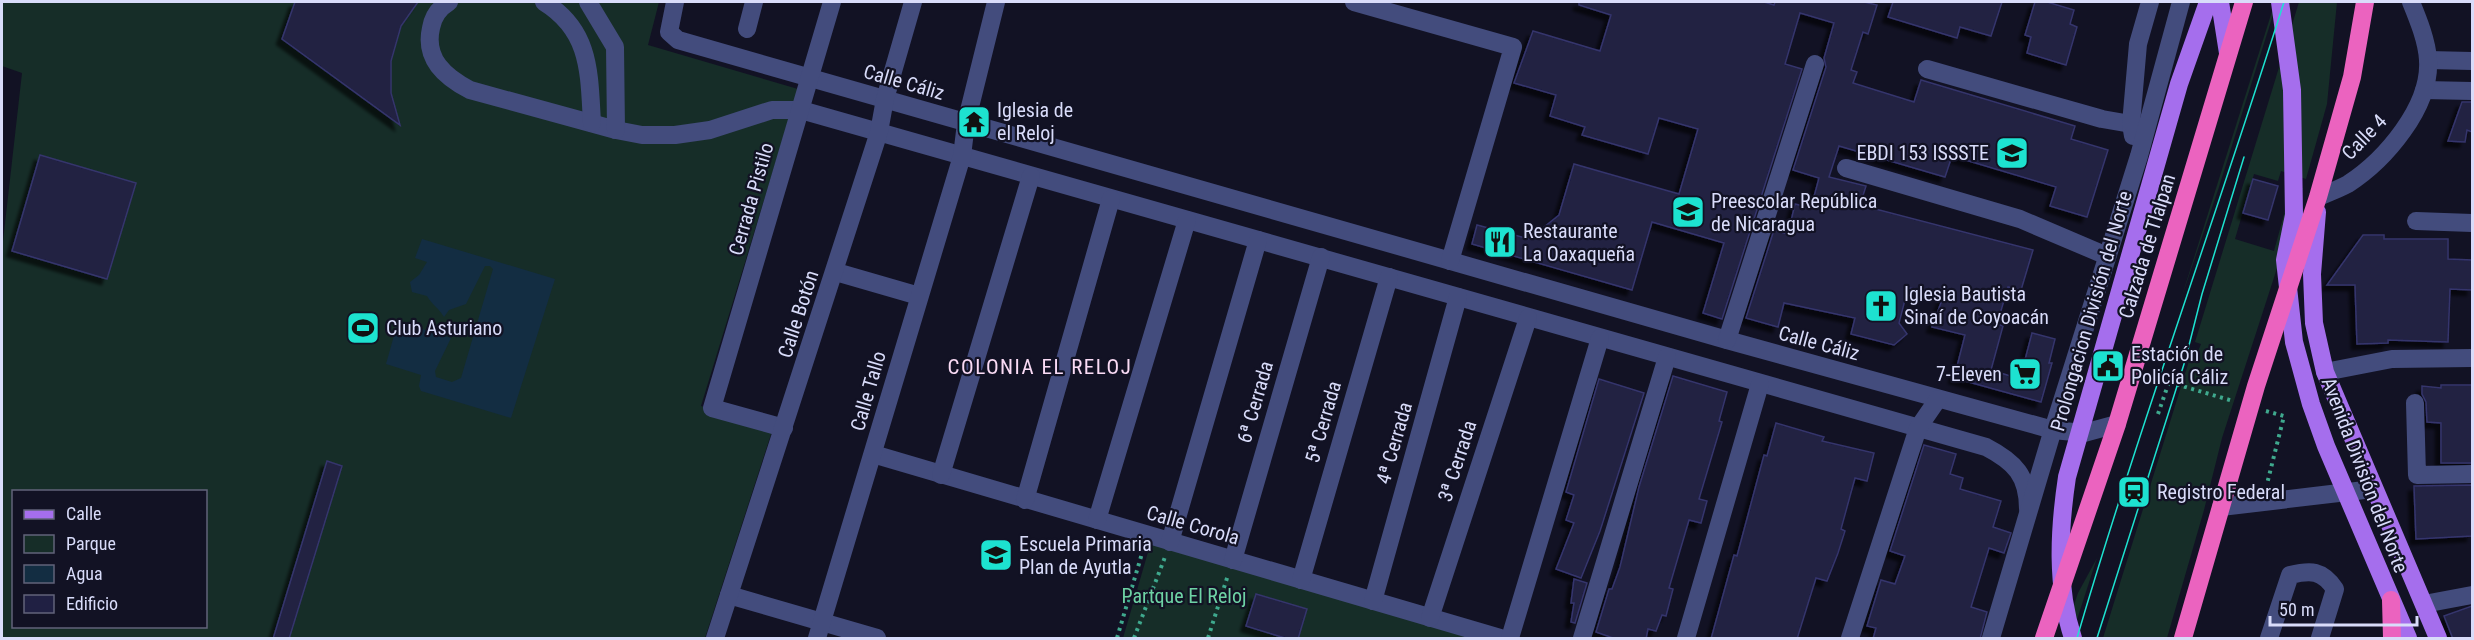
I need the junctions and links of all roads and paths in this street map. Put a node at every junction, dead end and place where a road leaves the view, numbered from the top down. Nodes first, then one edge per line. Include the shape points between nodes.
1 (449, 2) edge
2 (544, 2) edge
3 (588, 2) edge
4 (675, 2) edge
5 (754, 2) edge
6 (832, 2) edge
7 (913, 2) edge
8 (996, 2) edge
9 (1354, 2) edge
10 (2150, 2) edge
11 (2181, 2) edge
12 (2208, 2) edge
13 (2220, 2) edge
14 (2244, 2) edge
15 (2280, 2) edge
16 (2365, 2) edge
17 (2412, 2) edge
18 (747, 29) dead end
19 (2228, 53) junction
20 (2428, 60) junction
21 (2472, 61) edge
22 (1815, 64) dead end
23 (1927, 69) dead end
24 (810, 78) junction
25 (2424, 90) junction
26 (2472, 91) edge
27 (885, 99) junction
28 (772, 110) junction
29 (801, 110) junction
30 (592, 123) junction
31 (966, 123) junction
32 (2131, 124) junction
33 (616, 130) junction
34 (879, 132) junction
35 (962, 156) junction
36 (2139, 156) junction
37 (1846, 168) dead end
38 (1031, 176) junction
39 (2318, 197) junction
40 (1111, 199) junction
41 (1234, 199) junction
42 (1187, 220) junction
43 (2416, 221) dead end
44 (2472, 223) edge
45 (1224, 230) junction
46 (1258, 240) junction
47 (2107, 256) junction
48 (1321, 257) junction
49 (1450, 261) junction
50 (836, 272) junction
51 (1389, 277) junction
52 (1512, 279) junction
53 (919, 296) junction
54 (1458, 297) junction
55 (1503, 310) junction
56 (1528, 318) junction
57 (1663, 322) junction
58 (1599, 338) junction
59 (1727, 340) junction
60 (1660, 355) junction
61 (2472, 358) edge
62 (2325, 372) junction
63 (2139, 373) dead end
64 (2168, 383) junction
65 (1760, 384) junction
66 (1938, 399) junction
67 (2238, 403) dead end
68 (2415, 403) dead end
69 (2261, 410) dead end
70 (2158, 414) dead end
71 (2117, 424) junction
72 (784, 428) junction
73 (1918, 428) junction
74 (2053, 430) junction
75 (873, 454) junction
76 (2472, 474) edge
77 (941, 475) junction
78 (2373, 489) junction
79 (1025, 500) junction
80 (2263, 503) junction
81 (2221, 507) junction
82 (2028, 509) junction
83 (1097, 520) junction
84 (1148, 535) junction
85 (1170, 542) junction
86 (1233, 560) junction
87 (1301, 580) junction
88 (729, 595) junction
89 (2472, 595) edge
90 (2391, 600) junction
91 (1373, 601) junction
92 (2424, 604) junction
93 (1430, 618) junction
94 (820, 630) edge
95 (716, 639) edge
96 (877, 639) edge
97 (1117, 639) edge
98 (1134, 639) edge
99 (1208, 639) edge
100 (1500, 639) edge
101 (1510, 639) edge
102 (1582, 639) edge
103 (1686, 639) edge
104 (1850, 639) edge
105 (1991, 639) edge
106 (2044, 639) edge
107 (2073, 639) edge
108 (2183, 639) edge
109 (2269, 639) edge
110 (2320, 639) edge
111 (2392, 639) edge
112 (2408, 639) edge
113 (2438, 639) edge

1 - 30 street via 441,6 432,21 428,39 441,71 470,90
2 - 30 street via 572,25 583,45 589,69
3 - 33 street via 615,46
4 - 24 street, Calle Cáliz via 669,32 678,40
5 - 18 street
6 - 24 street, Cerrada Pistilo
7 - 27 street, Calle Botón
8 - 31 street, Calle Tallo
9 - 49 street via 1513,47
10 - 32 street via 2138,44
11 - 36 street, Calzada de Tlalpan
12 - 107 main road, Prolongacion División del Norte via 2179,84 2067,477 2061,561
13 - 19 main road
14 - 19 highway, Calzada de Tlalpan
15 - 90 main road, Avenida División del Norte via 2292,90 2294,215 2285,260 2294,342 2314,415
16 - 39 highway via 2352,77
17 - 20 street, Calle 4
19 - 71 highway, Calzada de Tlalpan
20 - 21 street
20 - 25 street, Calle 4
22 - 59 street
23 - 32 street
24 - 27 street, Calle Cáliz
24 - 28 street
24 - 29 street, Cerrada Pistilo
25 - 26 street
25 - 39 street, Calle 4 via 2412,116 2385,153 2346,185
27 - 31 street, Calle Cáliz
27 - 34 street, Calle Botón
28 - 29 street
28 - 33 street via 710,130 675,135
29 - 34 street
29 - 72 street, Cerrada Pistilo via 712,408
30 - 33 street
31 - 35 street, Calle Tallo
31 - 41 street, Calle Cáliz
32 - 36 street
34 - 35 street
34 - 50 street, Calle Botón
35 - 38 street
35 - 53 street, Calle Tallo
36 - 47 street, Calzada de Tlalpan
37 - 47 street via 2020,219
38 - 40 street
38 - 77 street
39 - 62 main road, Avenida División del Norte via 2312,274 2314,323
39 - 81 highway
40 - 42 street
40 - 79 street
41 - 45 street
41 - 49 street, Calle Cáliz
42 - 45 street
42 - 83 street
43 - 44 street
45 - 46 street
46 - 48 street
46 - 85 street
47 - 74 street, Calzada de Tlalpan
48 - 51 street
48 - 86 street, 6ª Cerrada
49 - 52 street, Calle Cáliz
50 - 53 street
50 - 72 street, Calle Botón
51 - 54 street
51 - 87 street, 5ª Cerrada
52 - 55 street
52 - 57 street, Calle Cáliz
53 - 75 street, Calle Tallo
54 - 55 street
54 - 91 street, 4ª Cerrada
55 - 56 street
56 - 58 street
56 - 93 street, 3ª Cerrada
57 - 59 street, Calle Cáliz
57 - 60 street
58 - 60 street
58 - 101 street
59 - 66 street, Calle Cáliz
60 - 65 street
60 - 102 street
61 - 62 street via 2392,358
62 - 78 main road, Avenida División del Norte
63 - 64 path
64 - 67 path
64 - 70 path
65 - 73 street
65 - 103 street
66 - 73 street
66 - 74 street, Calle Cáliz
68 - 76 street via 2416,475
69 - 80 path via 2284,416
71 - 74 street, Calle Cáliz via 2084,433
71 - 106 highway, Calzada de Tlalpan
72 - 88 street, Calle Botón
73 - 82 street via 2001,455 2013,464 2026,484
73 - 104 street
74 - 82 street, Calzada de Tlalpan
75 - 77 street, Calle Corola
75 - 94 street, Calle Tallo
77 - 79 street, Calle Corola
78 - 80 street
78 - 92 main road, Avenida División del Norte
79 - 83 street, Calle Corola
80 - 81 street
81 - 108 highway
82 - 105 street, Calzada de Tlalpan
83 - 84 street, Calle Corola
84 - 85 street, Calle Corola
84 - 97 path
85 - 86 street, Calle Corola
85 - 98 path
86 - 87 street, Calle Corola
86 - 99 path
87 - 91 street, Calle Corola
88 - 94 street
88 - 95 street, Calle Botón
89 - 92 street
90 - 111 highway
90 - 112 main road, Avenida División del Norte
91 - 93 street, Calle Corola
92 - 113 main road, Avenida División del Norte
93 - 100 street, Calle Corola
94 - 96 street
109 - 110 street via 2290,575 2307,571 2327,577 2335,589

